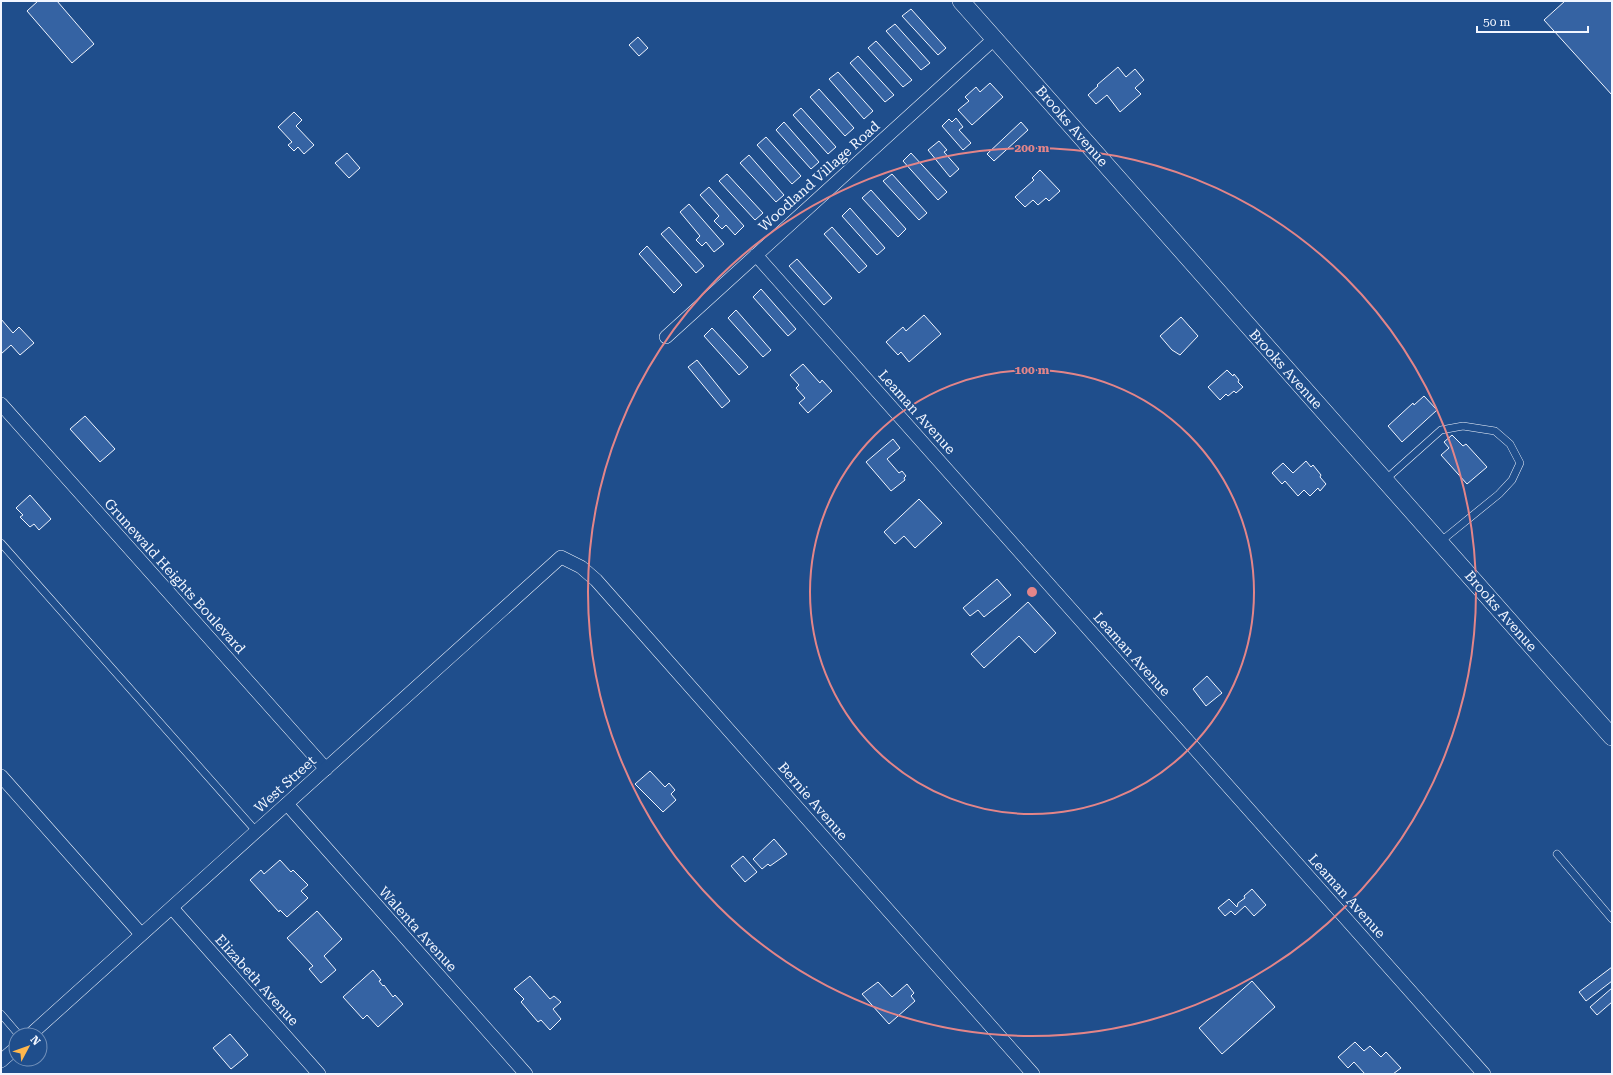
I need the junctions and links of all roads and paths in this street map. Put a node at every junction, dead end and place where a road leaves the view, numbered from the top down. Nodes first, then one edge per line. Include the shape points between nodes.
1 (961, 1) edge
2 (994, 39) junction
3 (756, 255) junction
4 (666, 337) dead end
5 (1, 404) edge
6 (1385, 480) junction
7 (1440, 542) junction
8 (1, 543) edge
9 (561, 557) joint
10 (1612, 737) edge
11 (326, 769) junction
12 (1, 776) edge
13 (287, 804) junction
14 (256, 831) junction
15 (1557, 854) dead end
16 (172, 908) junction
17 (1612, 919) edge
18 (141, 934) junction
19 (1, 1014) edge
20 (12, 1027) edge
21 (39, 1027) edge
22 (319, 1074) edge
23 (526, 1074) edge
24 (1033, 1074) edge
25 (1484, 1074) edge

1 - 2 street, Brooks Avenue
2 - 3 street, Woodland Village Road
2 - 6 street, Brooks Avenue
3 - 4 street, Woodland Village Road
3 - 25 street, Leaman Avenue
5 - 11 street, Grunewald Heights Boulevard
6 - 7 street, Brooks Avenue
6 - 7 lane via 1441,430 1462,426 1478,427 1495,431 1510,444 1520,463 1512,480 1500,494
7 - 10 street, Brooks Avenue
8 - 14 lane
9 - 11 street, West Street
9 - 24 street, Bernie Avenue via 581,567 596,580
11 - 13 street, West Street
12 - 18 street
13 - 14 street, West Street
13 - 23 street, Walenta Avenue
14 - 16 street, West Street
15 - 17 lane
16 - 18 street, West Street
16 - 22 street, Elizabeth Avenue
18 - 21 street, West Street
19 - 20 lane

